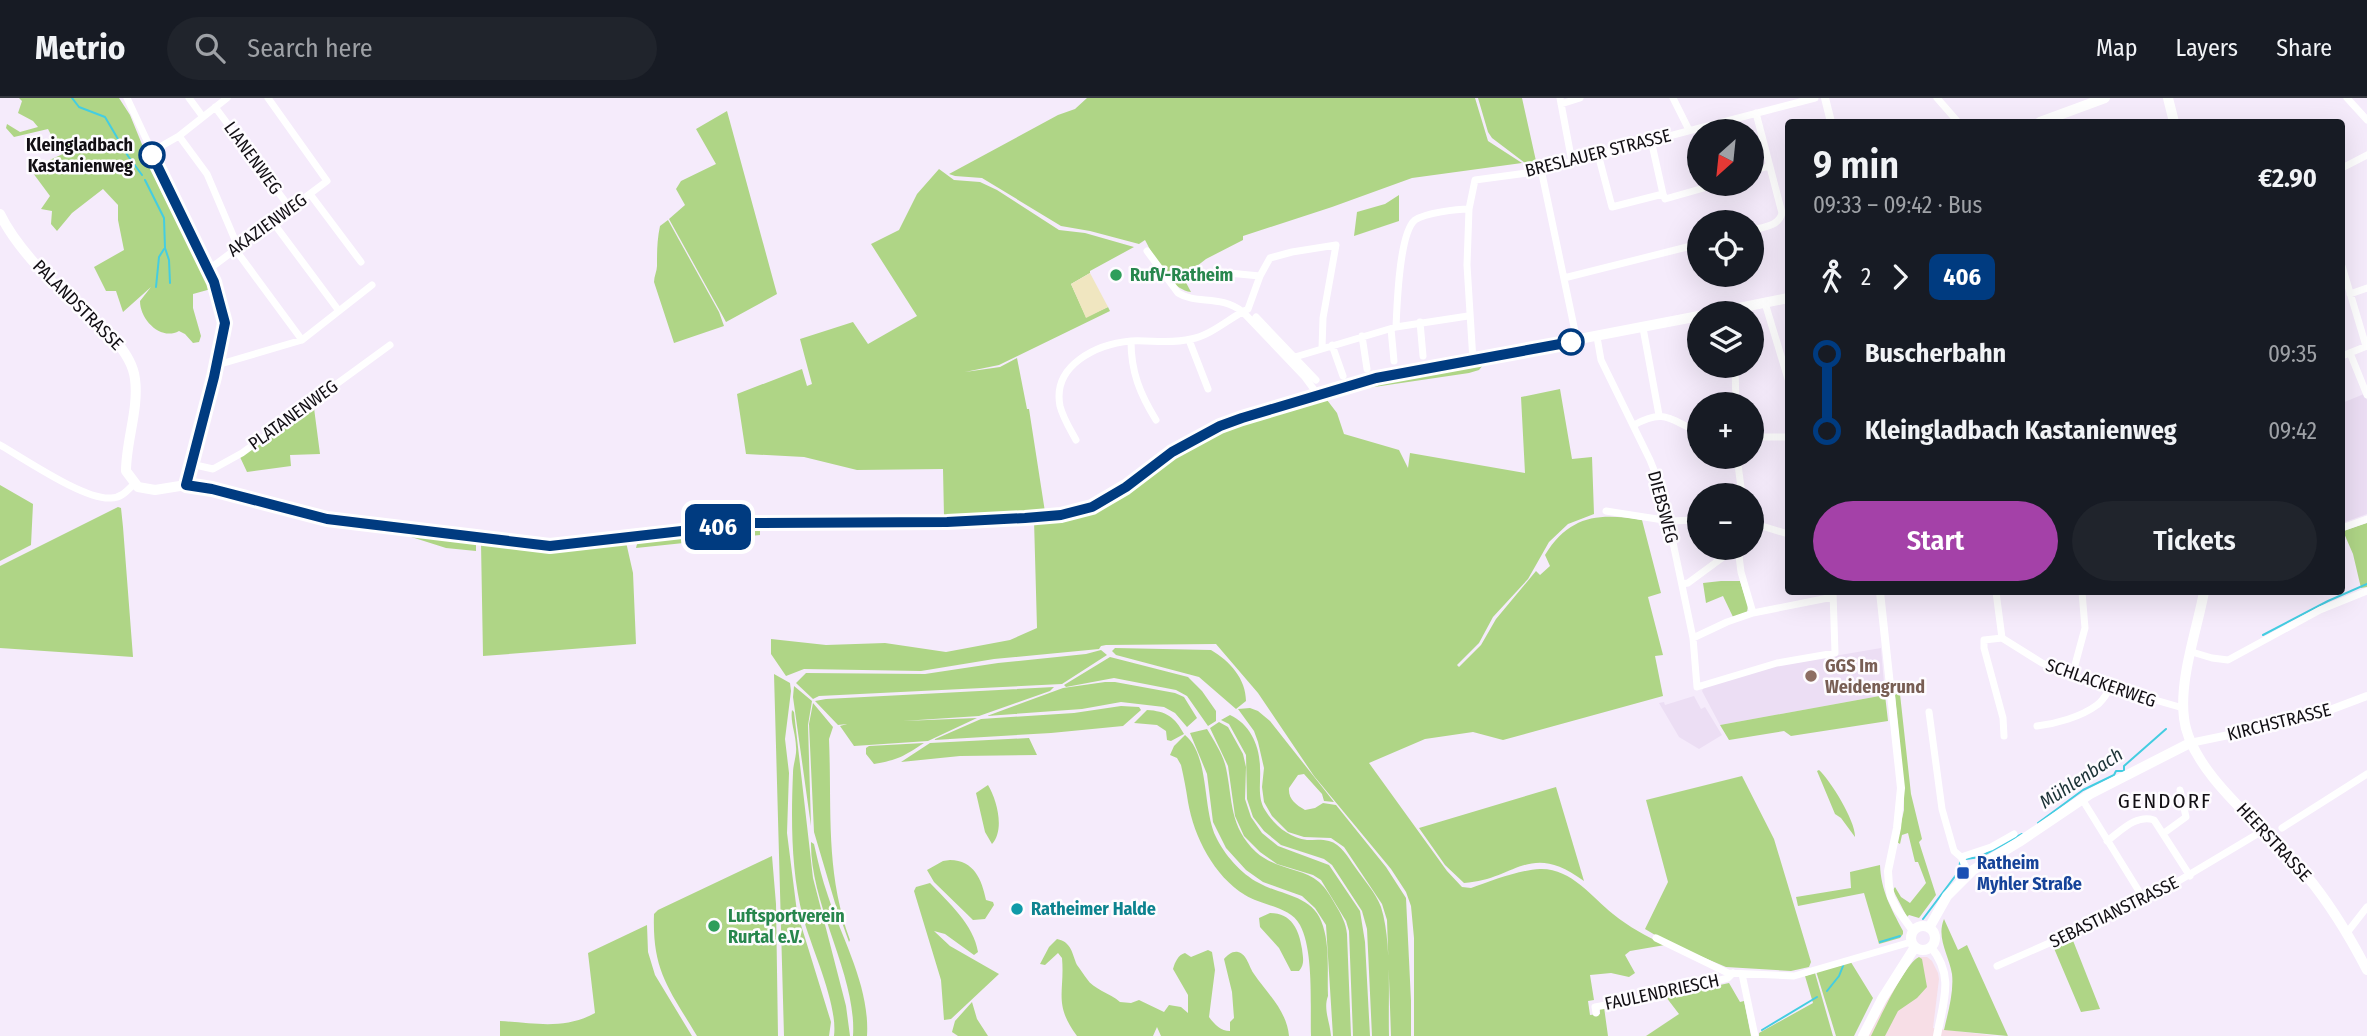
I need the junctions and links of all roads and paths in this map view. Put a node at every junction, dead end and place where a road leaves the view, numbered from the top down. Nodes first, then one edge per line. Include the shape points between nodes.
1 (127, 98) edge
2 (189, 98) edge
3 (228, 98) edge
4 (268, 98) edge
5 (1580, 98) edge
6 (1673, 98) edge
7 (1815, 98) edge
8 (1825, 98) edge
9 (1937, 98) edge
10 (2105, 98) edge
11 (2168, 98) edge
12 (2347, 98) edge
13 (2092, 100) edge
14 (1560, 101) edge
15 (215, 107) junction
16 (1756, 113) junction
17 (203, 117) junction
18 (1736, 119) edge
19 (1830, 119) edge
20 (1955, 119) edge
21 (2047, 119) edge
22 (2173, 119) edge
23 (2367, 120) edge
24 (1687, 126) edge
25 (1687, 131) edge
26 (179, 136) junction
27 (1651, 140) junction
28 (151, 152) junction
29 (1598, 154) junction
30 (2367, 155) edge
31 (1573, 162) junction
32 (1769, 166) junction
33 (2345, 166) edge
34 (1764, 167) edge
35 (1541, 169) junction
36 (1687, 192) edge
37 (310, 194) junction
38 (1663, 194) junction
39 (290, 208) junction
40 (1469, 209) junction
41 (0, 214) edge
42 (272, 221) junction
43 (1764, 227) edge
44 (1687, 247) edge
45 (236, 248) junction
46 (1147, 251) dead end
47 (361, 262) dead end
48 (208, 270) junction
49 (1218, 272) dead end
50 (1260, 276) junction
51 (2345, 276) edge
52 (1564, 278) junction
53 (372, 285) dead end
54 (2367, 288) edge
55 (2350, 294) junction
56 (1785, 299) edge
57 (1765, 303) joint
58 (339, 311) junction
59 (1243, 312) junction
60 (1468, 316) junction
61 (1256, 317) dead end
62 (1687, 319) edge
63 (1420, 322) junction
64 (1393, 328) junction
65 (1643, 328) junction
66 (1362, 336) junction
67 (1597, 337) junction
68 (302, 340) junction
69 (1189, 340) junction
70 (1131, 341) junction
71 (1577, 341) junction
72 (390, 345) dead end
73 (1332, 345) junction
74 (2367, 346) edge
75 (1322, 348) junction
76 (2350, 353) junction
77 (2345, 355) edge
78 (1423, 356) dead end
79 (1295, 357) junction
80 (1785, 358) edge
81 (1394, 361) dead end
82 (1472, 361) junction
83 (217, 365) junction
84 (1367, 369) dead end
85 (1343, 376) dead end
86 (1317, 380) dead end
87 (1208, 389) dead end
88 (1318, 395) junction
89 (2367, 395) edge
90 (1659, 415) junction
91 (1156, 420) dead end
92 (1634, 425) junction
93 (1687, 427) edge
94 (1764, 437) edge
95 (1785, 437) edge
96 (1076, 440) dead end
97 (0, 445) edge
98 (191, 464) junction
99 (134, 484) junction
100 (186, 485) junction
101 (1606, 511) dead end
102 (2367, 519) edge
103 (1687, 520) edge
104 (1671, 521) junction
105 (1764, 527) edge
106 (2345, 527) edge
107 (1785, 533) edge
108 (1719, 560) edge
109 (1740, 560) edge
110 (1682, 584) junction
111 (2367, 591) edge
112 (1829, 595) edge
113 (1833, 595) edge
114 (1880, 595) edge
115 (1996, 595) edge
116 (2082, 595) edge
117 (2203, 595) edge
118 (1753, 613) junction
119 (1693, 638) junction
120 (2002, 638) junction
121 (2192, 652) junction
122 (2072, 676) junction
123 (2111, 687) junction
124 (2367, 696) edge
125 (2183, 708) junction
126 (1929, 712) dead end
127 (2037, 726) dead end
128 (2004, 736) dead end
129 (2190, 743) junction
130 (2367, 774) edge
131 (2180, 790) dead end
132 (2082, 799) junction
133 (2282, 828) dead end
134 (2264, 830) junction
135 (2164, 833) junction
136 (2014, 834) dead end
137 (2107, 841) junction
138 (1961, 857) junction
139 (1969, 874) junction
140 (2190, 876) junction
141 (2145, 901) junction
142 (2367, 907) edge
143 (1929, 928) junction
144 (2346, 934) junction
145 (1656, 938) dead end
146 (1913, 940) junction
147 (1930, 947) junction
148 (1997, 966) dead end
149 (2367, 970) edge
150 (1737, 974) junction
151 (1596, 1013) dead end
152 (1755, 1036) edge
153 (1863, 1036) edge
154 (1937, 1036) edge

1 - 28 street
2 - 17 street
3 - 15 street
4 - 37 street, AKAZIENWEG via 327,181
5 - 14 street
6 - 24 street
7 - 16 street, BRESLAUER STRASSE
8 - 19 street
9 - 20 street
10 - 13 main road
11 - 22 main road
12 - 23 street
13 - 21 main road
14 - 31 street
15 - 17 street
15 - 39 street, LIANENWEG
16 - 18 street, BRESLAUER STRASSE
16 - 32 street
17 - 26 street
25 - 27 street, BRESLAUER STRASSE
26 - 28 street
26 - 45 street via 207,174
27 - 29 street, BRESLAUER STRASSE
27 - 38 street
28 - 48 street
29 - 31 street, BRESLAUER STRASSE
29 - 38 street via 1612,207
30 - 33 street
31 - 35 street, BRESLAUER STRASSE
32 - 34 street
32 - 43 street via 1781,217
35 - 40 street, BRESLAUER STRASSE via 1475,180
35 - 52 street
36 - 38 street via 1665,198
37 - 39 street, AKAZIENWEG
37 - 47 street
39 - 42 street, AKAZIENWEG
40 - 60 street, BRESLAUER STRASSE
40 - 64 street via 1413,222 1401,262
41 - 99 main road, PALANDSTRASSE via 55,285 117,343 132,364 136,390 125,471
42 - 45 street, AKAZIENWEG
42 - 58 street
44 - 52 street
45 - 48 street, AKAZIENWEG
45 - 68 street
46 - 59 street via 1185,298 1218,300
48 - 83 street via 225,323
49 - 50 street
50 - 59 street
50 - 75 street via 1269,258 1336,245
51 - 55 street
52 - 71 street
53 - 58 street
54 - 55 street
55 - 74 street
56 - 57 main road
57 - 80 street
58 - 68 street
59 - 69 street
59 - 88 street
60 - 63 street
60 - 82 street, BRESLAUER STRASSE
61 - 79 street
62 - 65 main road
63 - 64 street
63 - 78 street
64 - 66 street
64 - 81 street
65 - 67 main road
65 - 90 street
66 - 73 street
66 - 84 street
67 - 71 main road
67 - 92 street, DIEBSWEG via 1601,359
68 - 83 street
69 - 70 street
69 - 87 street
70 - 91 street via 1135,380
70 - 96 street via 1094,350 1065,373 1060,406
71 - 82 main road
72 - 98 street, PLATANENWEG via 242,453 213,469
73 - 75 street
73 - 85 street
74 - 76 street
75 - 79 street
76 - 77 street
76 - 89 street
79 - 86 street
82 - 88 main road via 1376,378
83 - 98 street
88 - 100 main road via 1220,426 1172,452 1092,507 1061,515 947,522 752,523 550,546 327,519
90 - 92 street
90 - 93 street
92 - 104 street, DIEBSWEG
94 - 95 street
97 - 99 street via 90,496 118,497
98 - 100 street
99 - 100 main road via 145,490
101 - 104 street
102 - 106 street
103 - 104 street
104 - 110 street, DIEBSWEG
105 - 107 street
108 - 110 street
109 - 118 street
110 - 119 street, DIEBSWEG
111 - 121 street via 2320,610 2228,660
112 - 118 street
113 - 119 street, DIEBSWEG via 1836,653 1777,663 1697,687
114 - 146 street via 1901,788 1889,886
115 - 120 street
116 - 122 street via 2085,628
117 - 121 main road, HEERSTRASSE
118 - 119 street
120 - 122 street, SCHLACKERWEG
120 - 128 street via 1984,640 1984,648
121 - 125 main road, HEERSTRASSE
122 - 123 street, SCHLACKERWEG
123 - 125 street, SCHLACKERWEG
123 - 127 street via 2099,704 2087,711
124 - 129 street, KIRCHSTRASSE via 2306,719
125 - 129 main road, HEERSTRASSE
126 - 138 street via 1942,808 1954,850
129 - 132 main road
129 - 134 main road, HEERSTRASSE via 2205,769
130 - 133 street
131 - 135 street via 2186,817
132 - 137 street
132 - 139 main road
134 - 140 street, SEBASTIANSTRASSE
134 - 144 main road, HEERSTRASSE via 2309,878
135 - 137 street via 2154,820 2145,817
135 - 140 street
136 - 138 street
137 - 141 street
138 - 139 street
139 - 143 main road via 1947,896
140 - 141 street, SEBASTIANSTRASSE
141 - 148 street, SEBASTIANSTRASSE
142 - 144 street
143 - 146 main road via 1921,927
143 - 147 main road via 1935,938
144 - 149 main road, HEERSTRASSE
145 - 150 street, FAULENDRIESCH
146 - 147 main road via 1924,950
146 - 150 street, FAULENDRIESCH via 1802,975
146 - 153 main road
147 - 154 street via 1946,975
150 - 151 street, FAULENDRIESCH via 1595,1007
150 - 152 street, FAULENDRIESCH

